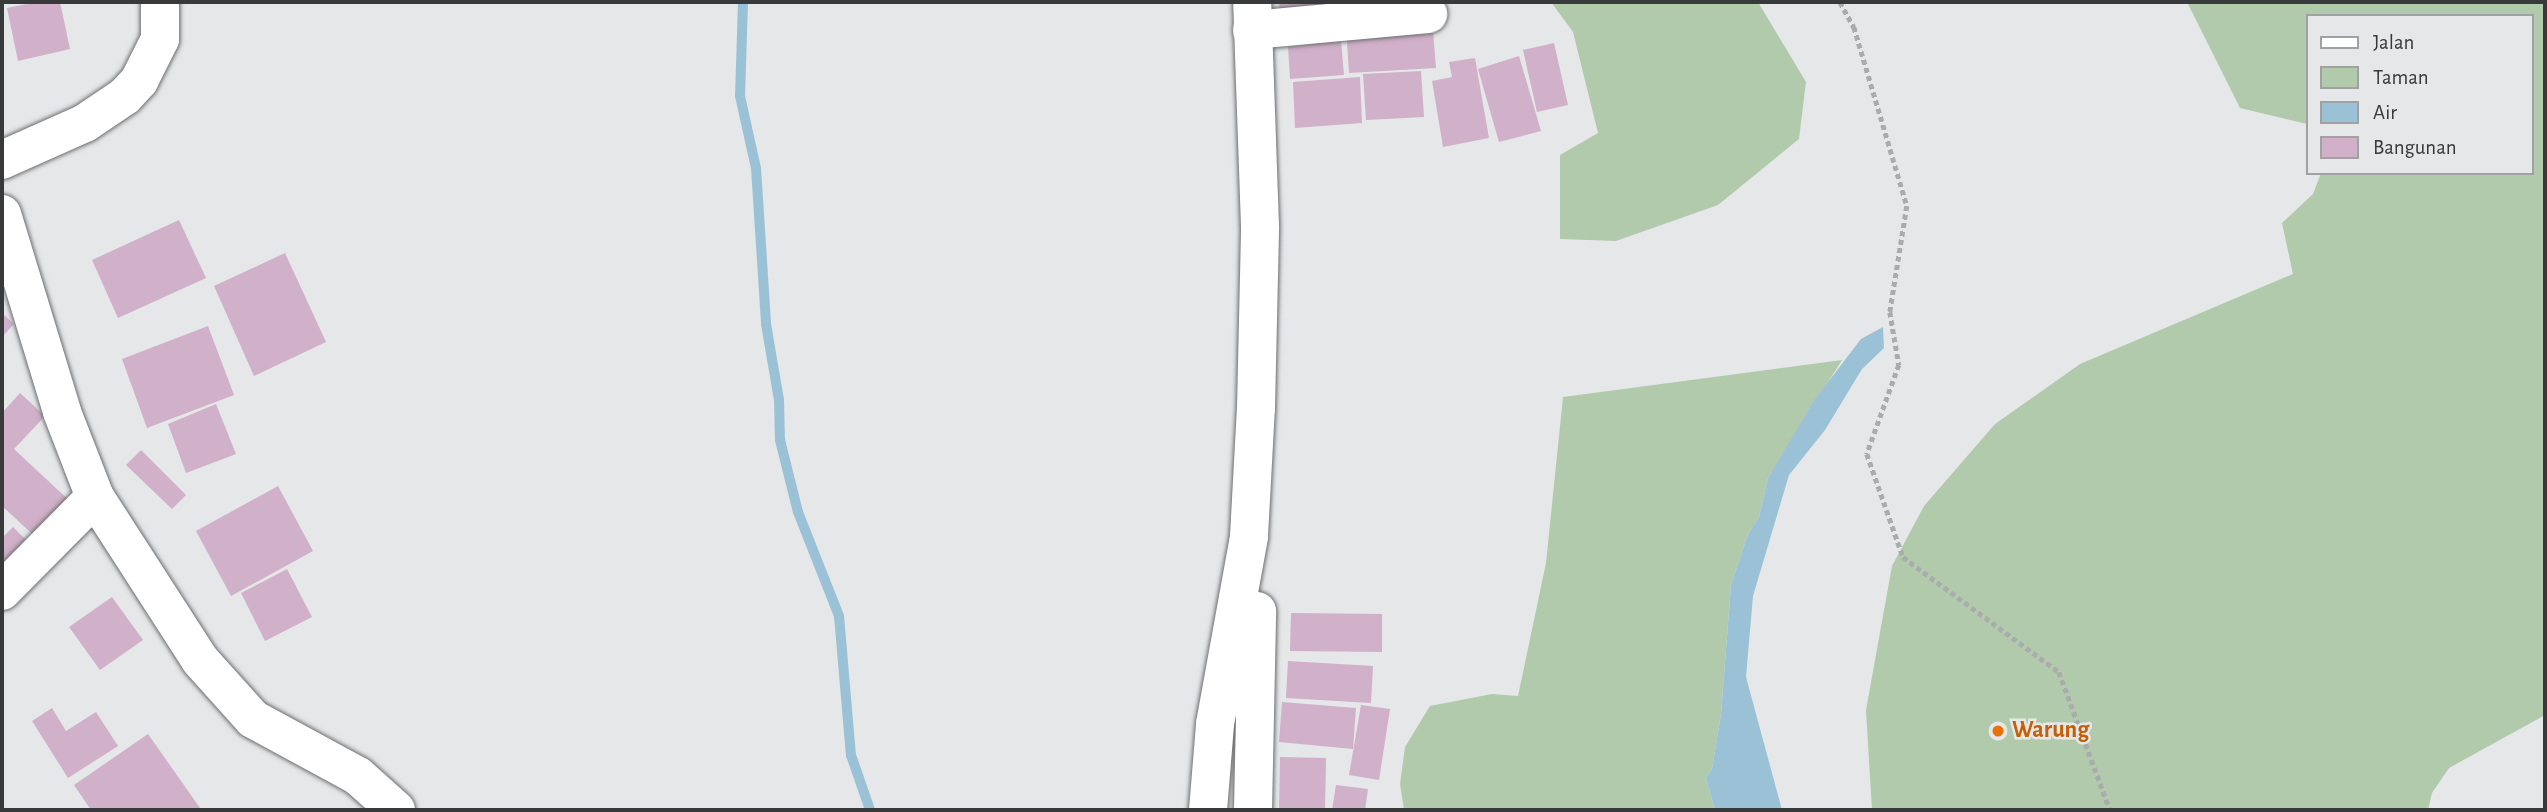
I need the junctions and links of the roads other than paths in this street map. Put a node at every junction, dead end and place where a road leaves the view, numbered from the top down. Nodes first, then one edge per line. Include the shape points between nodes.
1 (160, 2) edge
2 (1429, 15) dead end
3 (1252, 16) edge
4 (2, 160) edge
5 (2, 214) edge
6 (95, 497) junction
7 (1249, 536) junction
8 (2, 591) edge
9 (396, 810) edge
10 (1208, 810) edge
11 (1253, 810) edge

1 - 4 street via 160,39 139,80 125,96 85,123
2 - 3 street
3 - 7 street via 1260,226
5 - 6 street via 62,412
6 - 8 street
6 - 9 street via 200,660 233,701 274,732 358,776
7 - 10 street via 1215,724
7 - 11 street via 1258,592 1253,652

